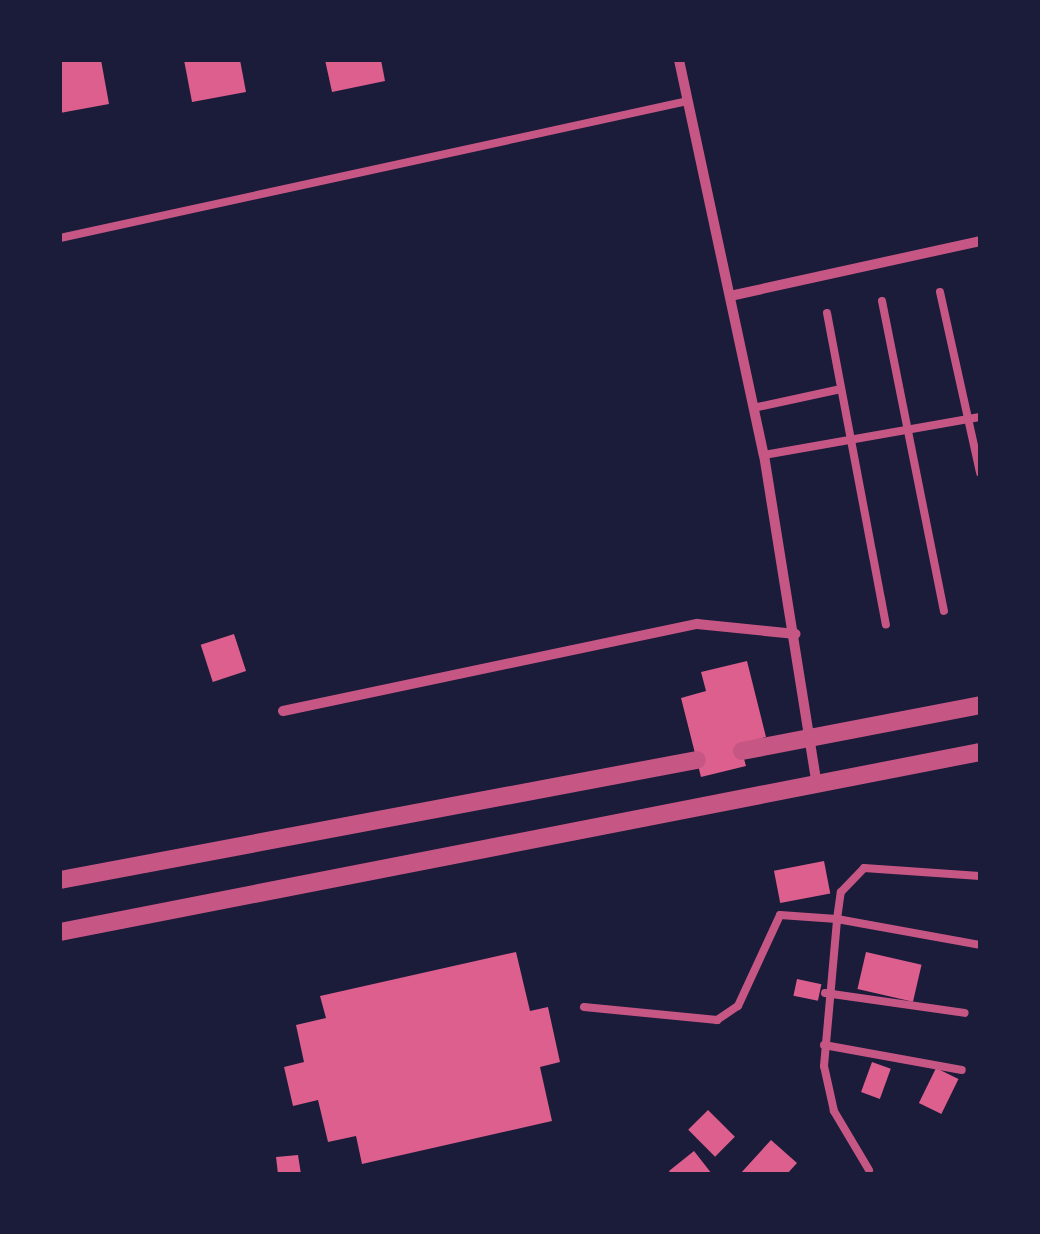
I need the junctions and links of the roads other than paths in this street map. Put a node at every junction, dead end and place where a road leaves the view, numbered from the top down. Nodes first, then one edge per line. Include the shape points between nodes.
1 (680, 60) edge
2 (688, 102) junction
3 (60, 238) edge
4 (980, 241) edge
5 (940, 292) dead end
6 (730, 296) junction
7 (882, 302) dead end
8 (827, 313) dead end
9 (842, 389) junction
10 (754, 408) junction
11 (980, 417) edge
12 (969, 419) junction
13 (908, 430) junction
14 (851, 440) junction
15 (764, 455) junction
16 (980, 472) edge
17 (944, 611) dead end
18 (886, 624) dead end
19 (795, 634) junction
20 (980, 705) edge
21 (283, 712) dead end
22 (811, 738) junction
23 (742, 751) dead end
24 (980, 752) edge
25 (696, 760) dead end
26 (816, 781) junction
27 (980, 876) edge
28 (60, 880) edge
29 (837, 918) junction
30 (60, 932) edge
31 (980, 946) edge
32 (826, 993) junction
33 (584, 1007) dead end
34 (965, 1013) dead end
35 (824, 1046) junction
36 (962, 1070) dead end
37 (870, 1170) dead end

1 - 2 street
2 - 3 lane
2 - 6 street
4 - 6 street
5 - 12 lane
6 - 10 street
7 - 13 lane
8 - 9 lane
9 - 10 lane
9 - 14 lane
10 - 15 street
11 - 12 lane
12 - 13 lane
12 - 16 lane
13 - 14 lane
13 - 17 lane
14 - 15 lane
14 - 18 lane
15 - 19 street
19 - 21 street via 697,624
19 - 22 street
20 - 22 street
22 - 23 street
22 - 26 street
24 - 26 street
25 - 28 street
26 - 30 street
27 - 29 lane via 864,868 841,892
29 - 31 lane
29 - 32 lane
29 - 33 lane via 780,915 733,1014 717,1020
32 - 34 lane
32 - 35 lane
35 - 36 lane
35 - 37 lane via 834,1111

